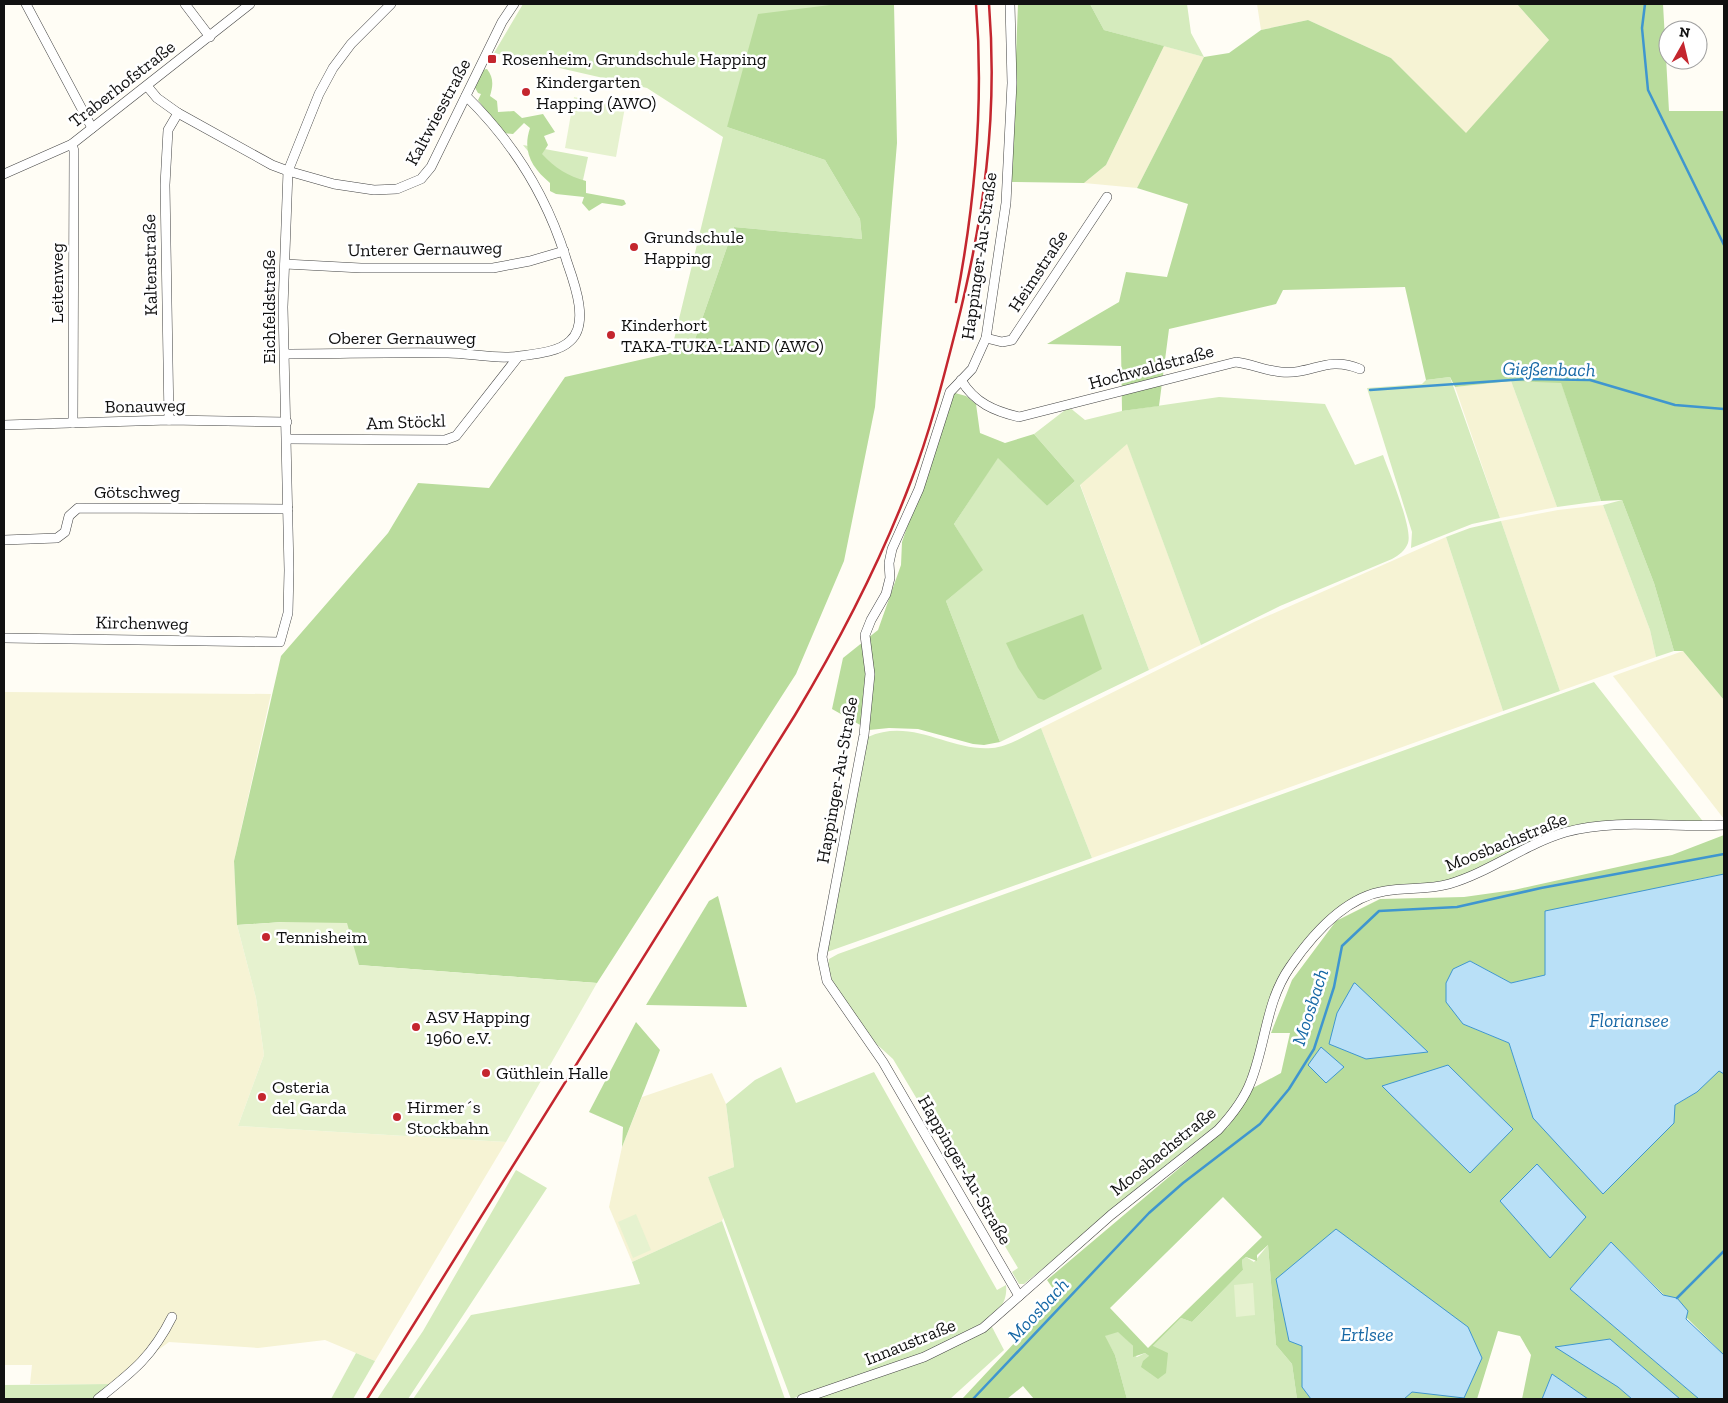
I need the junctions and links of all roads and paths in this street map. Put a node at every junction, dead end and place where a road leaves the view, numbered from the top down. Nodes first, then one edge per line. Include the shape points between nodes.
1 (26, 4) edge
2 (185, 4) edge
3 (250, 4) edge
4 (391, 4) edge
5 (514, 4) edge
6 (1010, 4) edge
7 (210, 37) junction
8 (147, 86) junction
9 (466, 96) junction
10 (178, 113) junction
11 (92, 128) junction
12 (72, 144) junction
13 (288, 171) junction
14 (4, 174) edge
15 (1106, 197) dead end
16 (564, 251) junction
17 (285, 264) junction
18 (986, 338) junction
19 (285, 354) junction
20 (518, 357) junction
21 (1360, 369) dead end
22 (961, 380) junction
23 (169, 420) junction
24 (287, 422) junction
25 (72, 424) junction
26 (4, 425) edge
27 (287, 438) junction
28 (288, 510) junction
29 (4, 540) edge
30 (4, 638) edge
31 (280, 642) joint
32 (1724, 825) edge
33 (1019, 1296) junction
34 (172, 1317) dead end
35 (98, 1399) edge
36 (802, 1399) edge

1 - 11 street
2 - 7 street
3 - 7 street, Traberhofstraße
4 - 13 street, Eichfeldstraße via 351,44 333,68
5 - 9 street, Kaltwiesstraße
6 - 18 street, Happinger-Au-Straße via 1012,83 1006,203
7 - 8 street, Traberhofstraße
8 - 10 street, Kaltwiesstraße
8 - 11 street, Traberhofstraße
9 - 13 street, Kaltwiesstraße via 431,167 421,179 397,189 374,190 334,184
9 - 16 street, Oberer Gernauweg via 504,138 529,174 549,211
10 - 13 street, Kaltwiesstraße
10 - 23 street, Kaltenstraße via 168,130 165,185
11 - 12 street, Traberhofstraße
12 - 14 street, Traberhofstraße
12 - 25 street, Leitenweg
13 - 17 street, Eichfeldstraße
15 - 18 street, Heimstraße via 1012,340 1002,342
16 - 17 street, Unterer Gernauweg via 493,268 361,268
16 - 20 street, Oberer Gernauweg via 578,297 578,328 572,340 560,348
17 - 19 street, Eichfeldstraße
18 - 22 street, Happinger-Au-Straße via 972,369
19 - 20 street, Oberer Gernauweg via 449,353
19 - 24 street, Eichfeldstraße
20 - 27 street, Am Stöckl via 456,436 446,440
21 - 22 street, Hochwaldstraße via 1346,363 1332,363 1280,372 1236,362 1019,417 1000,412 970,395
22 - 33 street, Happinger-Au-Straße via 950,392 919,489 892,549 886,594 865,635 870,674 864,735 822,957 824,972 832,989 883,1062
23 - 24 street, Bonauweg
23 - 25 street, Bonauweg
24 - 27 street, Eichfeldstraße
25 - 26 street, Bonauweg
27 - 28 street, Eichfeldstraße
28 - 29 street, Götschweg via 78,508 69,516 66,532 57,538
28 - 31 street, Eichfeldstraße via 288,613
30 - 31 street, Kirchenweg
32 - 33 street, Moosbachstraße via 1614,826 1576,830 1533,844 1459,880 1434,887 1382,891 1355,901 1302,950 1279,986 1252,1079 1230,1117
33 - 36 street, Innaustraße via 983,1328 924,1357
34 - 35 street via 159,1343 139,1366

